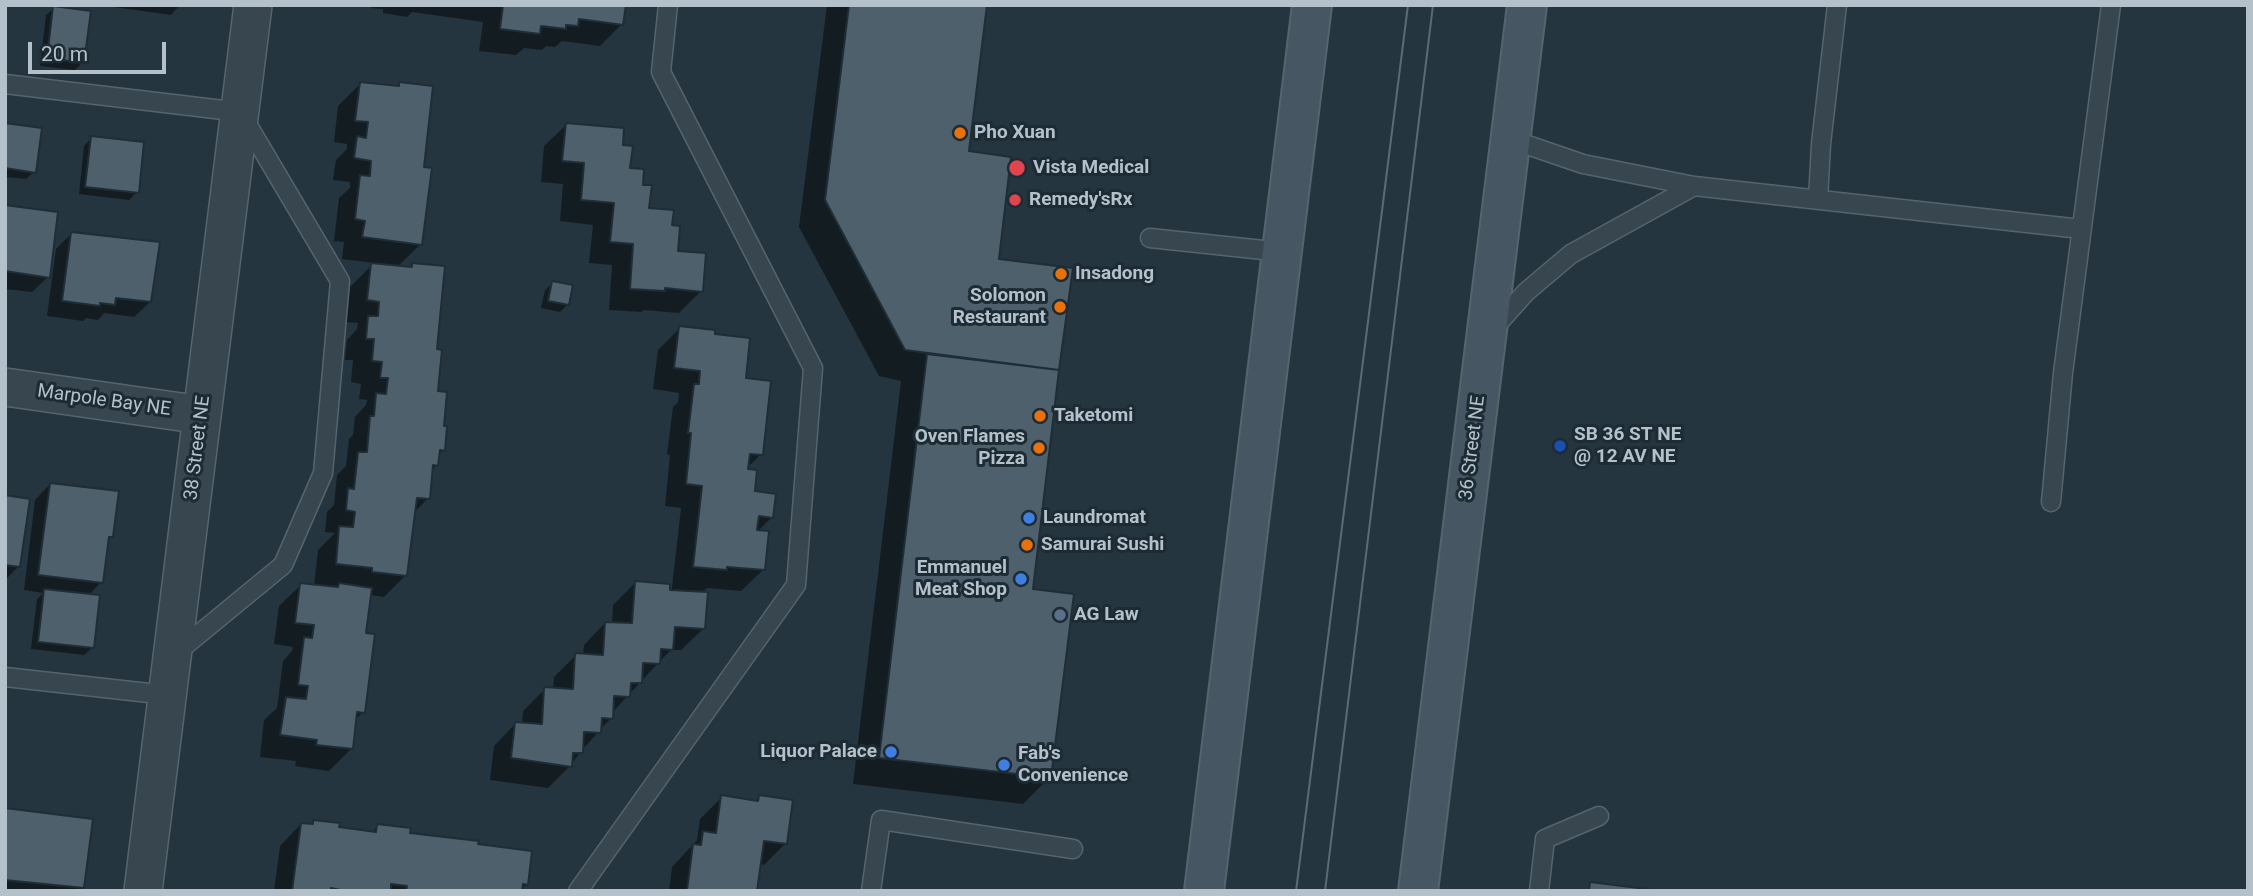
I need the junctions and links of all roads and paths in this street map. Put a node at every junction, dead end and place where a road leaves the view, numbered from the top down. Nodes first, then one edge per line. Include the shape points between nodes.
1 (253, 5) edge
2 (668, 5) edge
3 (1312, 5) edge
4 (1527, 5) edge
5 (1837, 5) edge
6 (2111, 5) edge
7 (5, 84) edge
8 (240, 112) junction
9 (1510, 139) junction
10 (1694, 187) junction
11 (1818, 200) junction
12 (2081, 229) junction
13 (1150, 239) dead end
14 (1282, 251) junction
15 (1486, 337) junction
16 (5, 387) edge
17 (202, 415) junction
18 (2051, 502) dead end
19 (172, 656) junction
20 (5, 677) edge
21 (167, 695) junction
22 (1598, 816) dead end
23 (1073, 849) dead end
24 (143, 891) edge
25 (578, 891) edge
26 (871, 891) edge
27 (1204, 891) edge
28 (1418, 891) edge
29 (1539, 891) edge

1 - 8 street, 38 Street NE
2 - 25 lane via 661,72 813,368 796,585
3 - 14 main road
4 - 9 main road, 36 Street NE
5 - 11 lane
6 - 12 lane
7 - 8 lane
8 - 17 street, 38 Street NE
8 - 19 lane via 340,281 323,473 283,565
9 - 10 lane via 1583,164
9 - 15 main road, 36 Street NE
10 - 11 lane
10 - 15 lane via 1571,254 1526,292
11 - 12 lane
12 - 18 lane
13 - 14 lane
14 - 27 main road
15 - 28 main road, 36 Street NE
16 - 17 street, Marpole Bay NE
17 - 19 street, 38 Street NE
19 - 21 street, 38 Street NE
20 - 21 lane
21 - 24 street, 38 Street NE
22 - 29 lane via 1545,839
23 - 26 lane via 881,820

